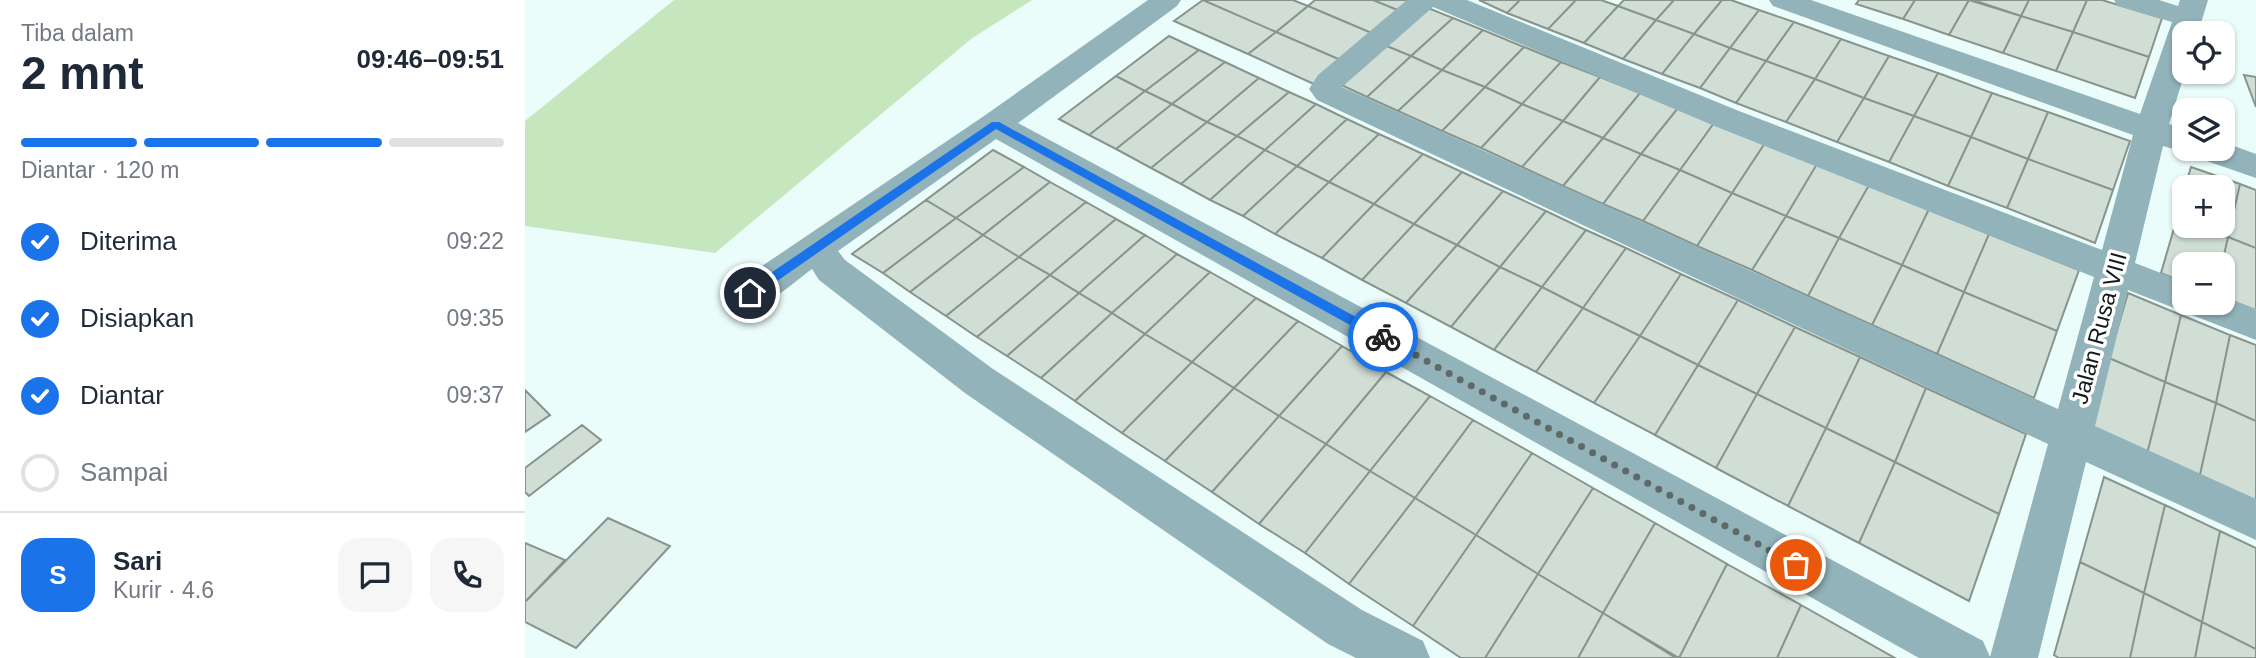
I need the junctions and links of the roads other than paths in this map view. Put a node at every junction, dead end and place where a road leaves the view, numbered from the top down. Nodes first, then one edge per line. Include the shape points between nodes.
1 (1167, 0) edge
2 (1424, 0) edge
3 (1442, 0) edge
4 (1783, 0) edge
5 (2128, 0) edge
6 (2191, 9) edge
7 (995, 124) junction
8 (2167, 135) edge
9 (2235, 159) edge
10 (2256, 166) edge
11 (817, 249) junction
12 (2114, 269) junction
13 (2172, 291) edge
14 (750, 293) dead end
15 (2229, 315) edge
16 (2256, 326) edge
17 (2071, 436) junction
18 (2256, 520) edge
19 (1406, 658) edge
20 (1966, 658) edge
21 (2014, 658) edge

1 - 7 street
2 - 17 street via 1329,82 1328,93
3 - 12 street via 1728,119
4 - 8 street
5 - 6 street
6 - 8 street, Jalan Rusa VIII
7 - 11 street
7 - 20 street
8 - 12 street, Jalan Rusa VIII
9 - 10 street
11 - 14 street
11 - 19 street via 832,270 979,381 1345,627
12 - 13 street
12 - 17 street, Jalan Rusa VIII
15 - 16 street
17 - 18 street
17 - 21 street, Jalan Rusa VIII

